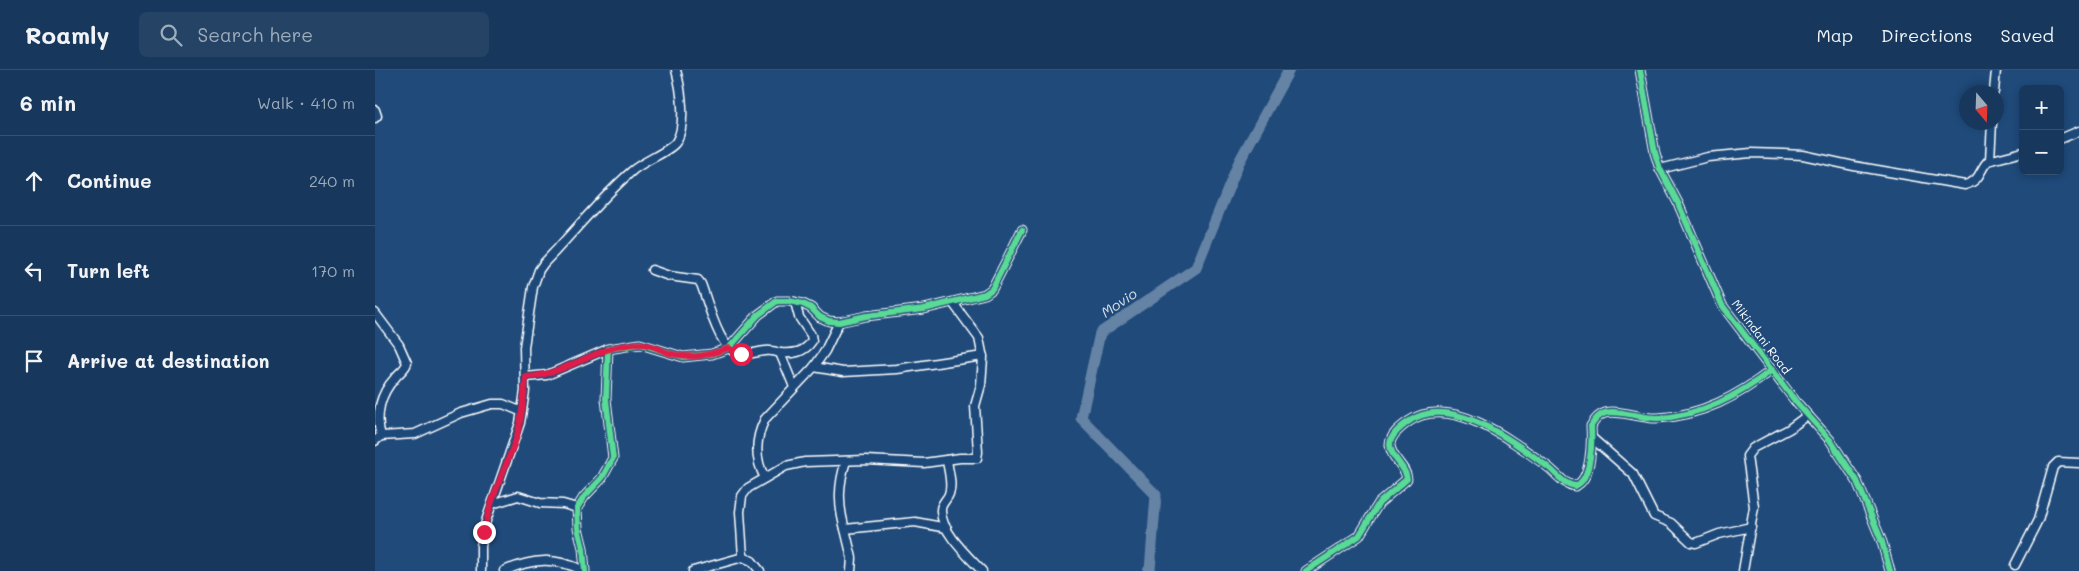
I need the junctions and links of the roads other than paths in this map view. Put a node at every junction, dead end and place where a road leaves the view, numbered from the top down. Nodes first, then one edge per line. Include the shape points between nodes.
1 (677, 70) edge
2 (1640, 70) edge
3 (1996, 70) edge
4 (1995, 85) edge
5 (375, 110) edge
6 (375, 118) edge
7 (1992, 130) edge
8 (2076, 132) edge
9 (2064, 137) edge
10 (2079, 140) edge
11 (2019, 153) edge
12 (1990, 160) junction
13 (1660, 169) junction
14 (1022, 230) dead end
15 (652, 270) dead end
16 (795, 302) junction
17 (953, 303) junction
18 (375, 313) edge
19 (839, 322) junction
20 (729, 348) junction
21 (608, 349) junction
22 (780, 353) junction
23 (983, 356) junction
24 (814, 367) junction
25 (1773, 370) junction
26 (526, 377) junction
27 (794, 387) junction
28 (521, 411) junction
29 (1808, 415) junction
30 (378, 438) edge
31 (1592, 438) junction
32 (947, 460) junction
33 (845, 461) junction
34 (2079, 463) edge
35 (765, 478) junction
36 (492, 504) junction
37 (577, 508) junction
38 (1751, 527) junction
39 (947, 528) junction
40 (845, 529) junction
41 (743, 557) junction
42 (2015, 566) dead end
43 (581, 570) edge
44 (481, 571) edge
45 (504, 571) edge
46 (693, 571) edge
47 (760, 571) edge
48 (851, 571) edge
49 (982, 571) edge
50 (1306, 571) edge
51 (1743, 571) edge
52 (1891, 571) edge

1 - 26 street via 681,129 675,143 631,172 539,270 533,287 524,348
2 - 13 street, Mikindani Road
3 - 4 street
5 - 6 street
7 - 12 street
8 - 9 street
8 - 10 street
11 - 12 street
12 - 13 street via 1980,176 1965,185 1803,155 1751,153 1708,157
13 - 25 street, Mikindani Road via 1722,305
14 - 17 street via 992,289
15 - 20 street via 697,280 701,284 717,329
16 - 19 street via 811,308 829,321
16 - 20 street via 777,301 767,307
16 - 22 street via 812,341 793,354
17 - 19 street
17 - 23 street via 976,334
18 - 30 street via 399,345 407,363 406,368 394,378 379,406
19 - 24 street
20 - 21 street via 691,357 640,344
20 - 22 street via 741,354 762,350
21 - 26 street via 547,375
21 - 37 street via 606,393 613,458 602,478
22 - 27 street
23 - 24 street via 897,369 843,372
23 - 32 street via 981,385 975,406 978,456 975,460
24 - 27 street
25 - 29 street, Mikindani Road
25 - 31 street via 1741,393 1692,413 1655,418 1605,413 1591,426
26 - 28 street
27 - 35 street via 765,419 757,436 757,461
28 - 30 street via 503,404 492,404 461,413 415,434
28 - 36 street via 516,438
29 - 38 street via 1749,451 1753,500
29 - 52 street, Mikindani Road via 1830,440 1857,481
31 - 38 street via 1633,474 1654,516 1671,523 1691,542
31 - 50 street via 1587,470 1582,482 1575,486 1565,483 1524,450 1473,420 1441,413 1423,414 1397,431 1390,444 1407,478 1379,503 1359,536
32 - 33 street via 924,463
32 - 39 street via 950,492 941,511
33 - 35 street via 795,464
33 - 40 street via 839,496
34 - 42 street via 2058,462 2053,467 2039,520
35 - 41 street via 748,488 742,496
36 - 37 street via 518,496
36 - 44 street via 481,546
37 - 43 street via 583,548
38 - 51 street
39 - 40 street via 915,522
39 - 49 street
40 - 48 street via 852,558
41 - 46 street
41 - 47 street via 752,561
43 - 45 street via 563,562 547,560

